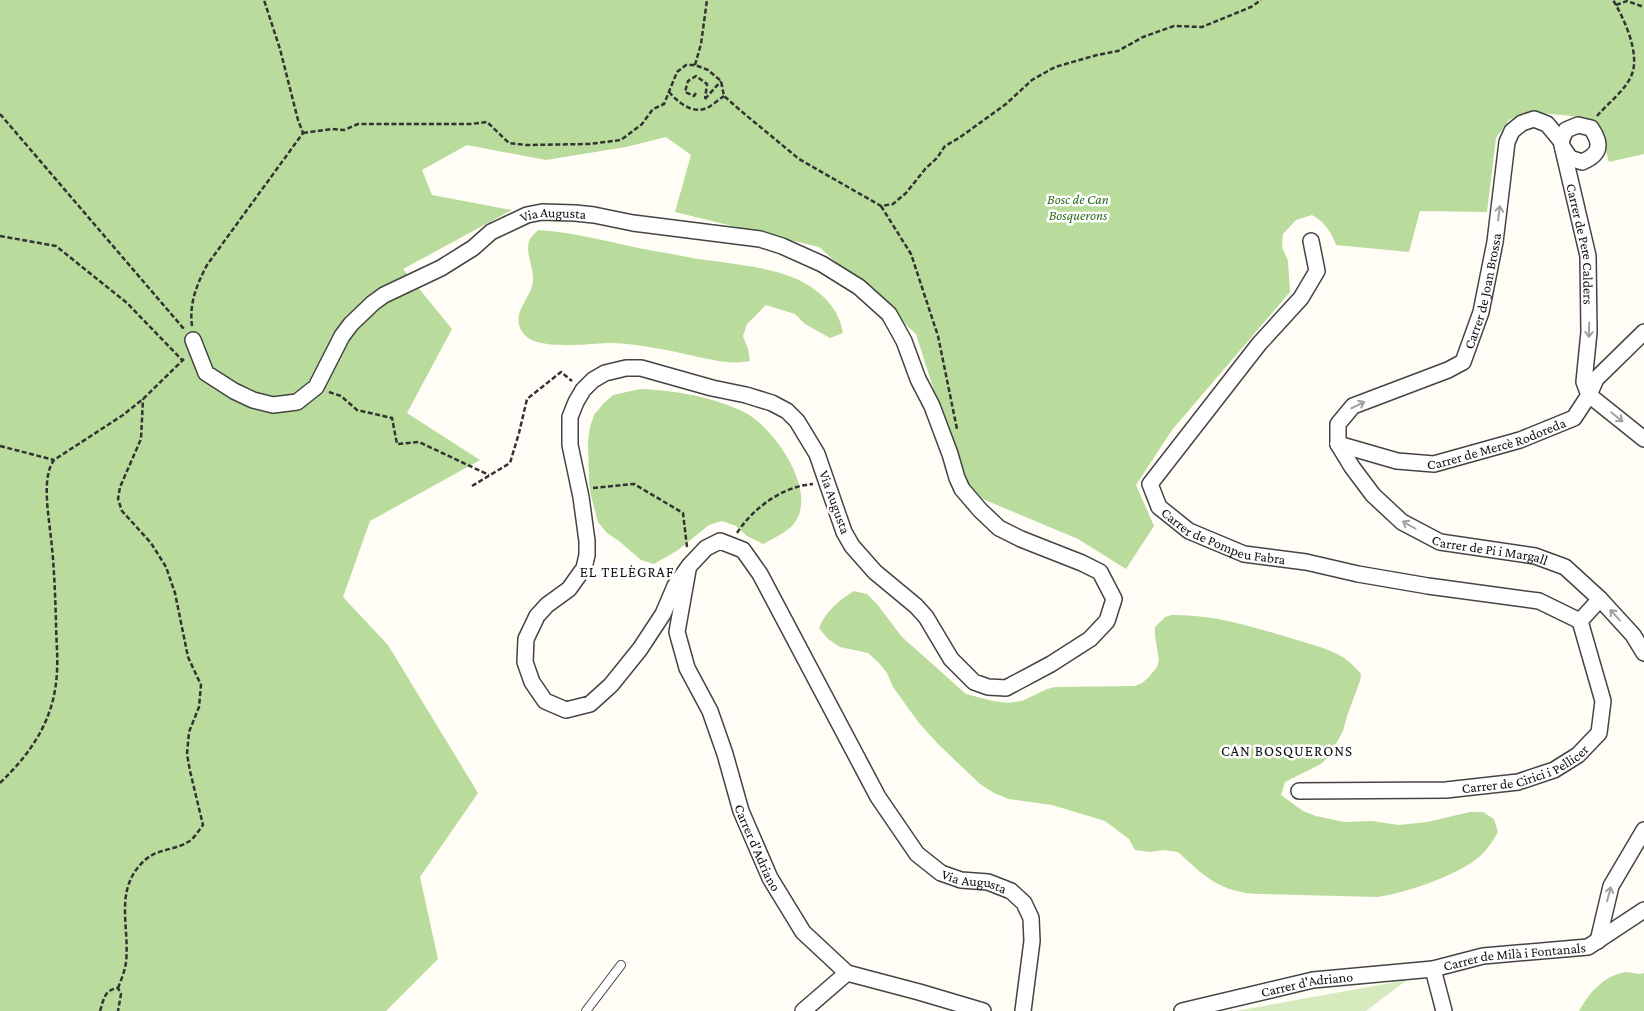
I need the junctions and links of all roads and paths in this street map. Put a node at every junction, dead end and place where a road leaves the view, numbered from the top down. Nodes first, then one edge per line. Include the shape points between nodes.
1 (264, 0) edge
2 (707, 0) edge
3 (1261, 0) edge
4 (1613, 0) edge
5 (1616, 5) junction
6 (1644, 7) edge
7 (695, 65) junction
8 (721, 81) junction
9 (669, 92) junction
10 (696, 94) dead end
11 (724, 96) junction
12 (0, 114) edge
13 (1522, 122) joint
14 (1591, 128) junction
15 (303, 133) junction
16 (1562, 144) junction
17 (881, 206) junction
18 (0, 236) edge
19 (1311, 241) dead end
20 (1644, 332) edge
21 (194, 340) junction
22 (183, 361) junction
23 (316, 388) junction
24 (583, 390) junction
25 (1589, 396) junction
26 (144, 399) junction
27 (1644, 439) edge
28 (1338, 444) junction
29 (0, 446) edge
30 (950, 454) junction
31 (54, 460) junction
32 (490, 476) junction
33 (828, 483) junction
34 (472, 486) dead end
35 (579, 489) junction
36 (729, 545) junction
37 (689, 566) junction
38 (1600, 599) junction
39 (1580, 621) junction
40 (1644, 653) edge
41 (0, 782) edge
42 (1299, 791) dead end
43 (1644, 830) edge
44 (1644, 910) edge
45 (1598, 941) junction
46 (621, 965) dead end
47 (1433, 969) junction
48 (847, 973) junction
49 (118, 988) junction
50 (100, 1011) edge
51 (118, 1011) edge
52 (586, 1011) edge
53 (803, 1011) edge
54 (982, 1011) edge
55 (1023, 1011) edge
56 (1182, 1011) edge
57 (1444, 1011) edge

1 - 15 path
2 - 7 path
3 - 17 path via 1202,27 1174,26 1143,37 1118,51 1055,67 1032,80 1006,104 945,146 906,193 893,204
4 - 5 path
5 - 6 path via 1627,1
5 - 14 path via 1624,19 1630,42 1632,73 1597,115
7 - 8 path via 708,70
7 - 9 path via 686,65 677,72
8 - 10 path via 705,99 707,84 696,76 688,81 685,92
8 - 11 path
9 - 11 path via 690,108 703,110
9 - 15 path via 664,104 653,109 642,124 621,140 588,144 509,143 487,122 358,124 344,130
11 - 17 path via 799,159
12 - 21 path
13 - 16 street, Carrer de Pere Calders via 1534,119 1547,124
28 -> 13 street, Carrer de Joan Brossa via 1338,424 1353,406 1463,362 1481,312 1495,242 1507,142 1512,131
14 - 16 street via 1578,125 1566,130
14 - 16 street via 1598,138 1599,149 1593,157 1582,162 1570,158
15 - 21 path via 207,265 192,302
16 -> 25 street, Carrer de Pere Calders via 1588,256 1589,332 1584,382
17 - 30 path via 911,254 938,336 958,427
18 - 22 path via 56,246 127,304
19 - 39 street, Carrer de Pompeu Fabra via 1317,270 1301,298 1259,344 1150,484 1159,507 1189,531 1244,554 1306,562 1428,586 1539,601
20 - 25 street, Carrer de Mercè Rodoreda via 1596,379
21 - 22 path
21 - 23 street, Via Augusta via 206,373 253,400 273,405 297,402
22 - 26 path
23 - 30 street, Via Augusta via 347,330 384,295 441,268 513,220 542,212 575,212 633,223 760,239 803,254 841,275 889,314 932,406
23 - 32 path via 341,396 356,410 392,418 398,444 419,442
24 - 32 path via 561,372 527,399 510,463
24 - 33 street, Via Augusta via 605,373 641,368 772,403 798,421 818,454
24 - 35 street, Via Augusta via 570,417 570,445
25 -> 27 street
25 - 28 street, Carrer de Mercè Rodoreda via 1574,418 1520,440 1434,464 1397,461
26 - 31 path
26 - 49 path via 141,439 118,499 122,511 151,543 166,567 175,593 188,657 201,685 187,754 203,825 189,842 147,858 134,872 126,894 126,964
38 -> 28 street, Carrer de Pi i Margall via 1565,567 1535,556 1440,542 1402,522 1373,495
29 - 31 path
30 - 33 street, Via Augusta via 962,489 999,528 1100,572 1114,600 1107,621 1090,639 1006,688 974,682 951,659 926,617 852,546
31 - 41 path via 47,478 54,564 57,661 54,699 46,722 30,750
32 - 34 path
33 - 36 path via 803,485 772,499 753,512
35 - 37 path via 634,484 683,513
35 - 37 street, Via Augusta via 588,555 584,568 568,589 537,616 526,639 525,662 532,682 545,701 566,710 590,704 611,685 655,628 674,586
36 - 37 street, Via Augusta via 720,542 706,548
36 - 55 street, Via Augusta via 743,550 760,574 878,797 917,854 941,873 961,880 988,882 1011,891 1024,903 1032,918 1032,941
37 - 48 street, Carrer d'Adriano via 677,632 687,668 710,711 740,811 770,878 803,932
38 - 39 street
40 -> 38 street, Carrer de Pi i Margall via 1633,635
39 - 42 street, Carrer de Cirici i Pellicer via 1603,701 1599,733 1578,755 1554,770 1518,782 1446,790
45 -> 43 street via 1611,886
44 - 45 street, Carrer de Milà i Fontanals
45 - 47 street, Carrer de Milà i Fontanals via 1588,947 1483,956
46 - 52 lane
47 - 56 street, Carrer d'Adriano via 1312,980
47 - 57 street
48 - 53 street
48 - 54 street, Carrer d'Adriano
49 - 50 path via 106,993
49 - 51 path via 121,994

